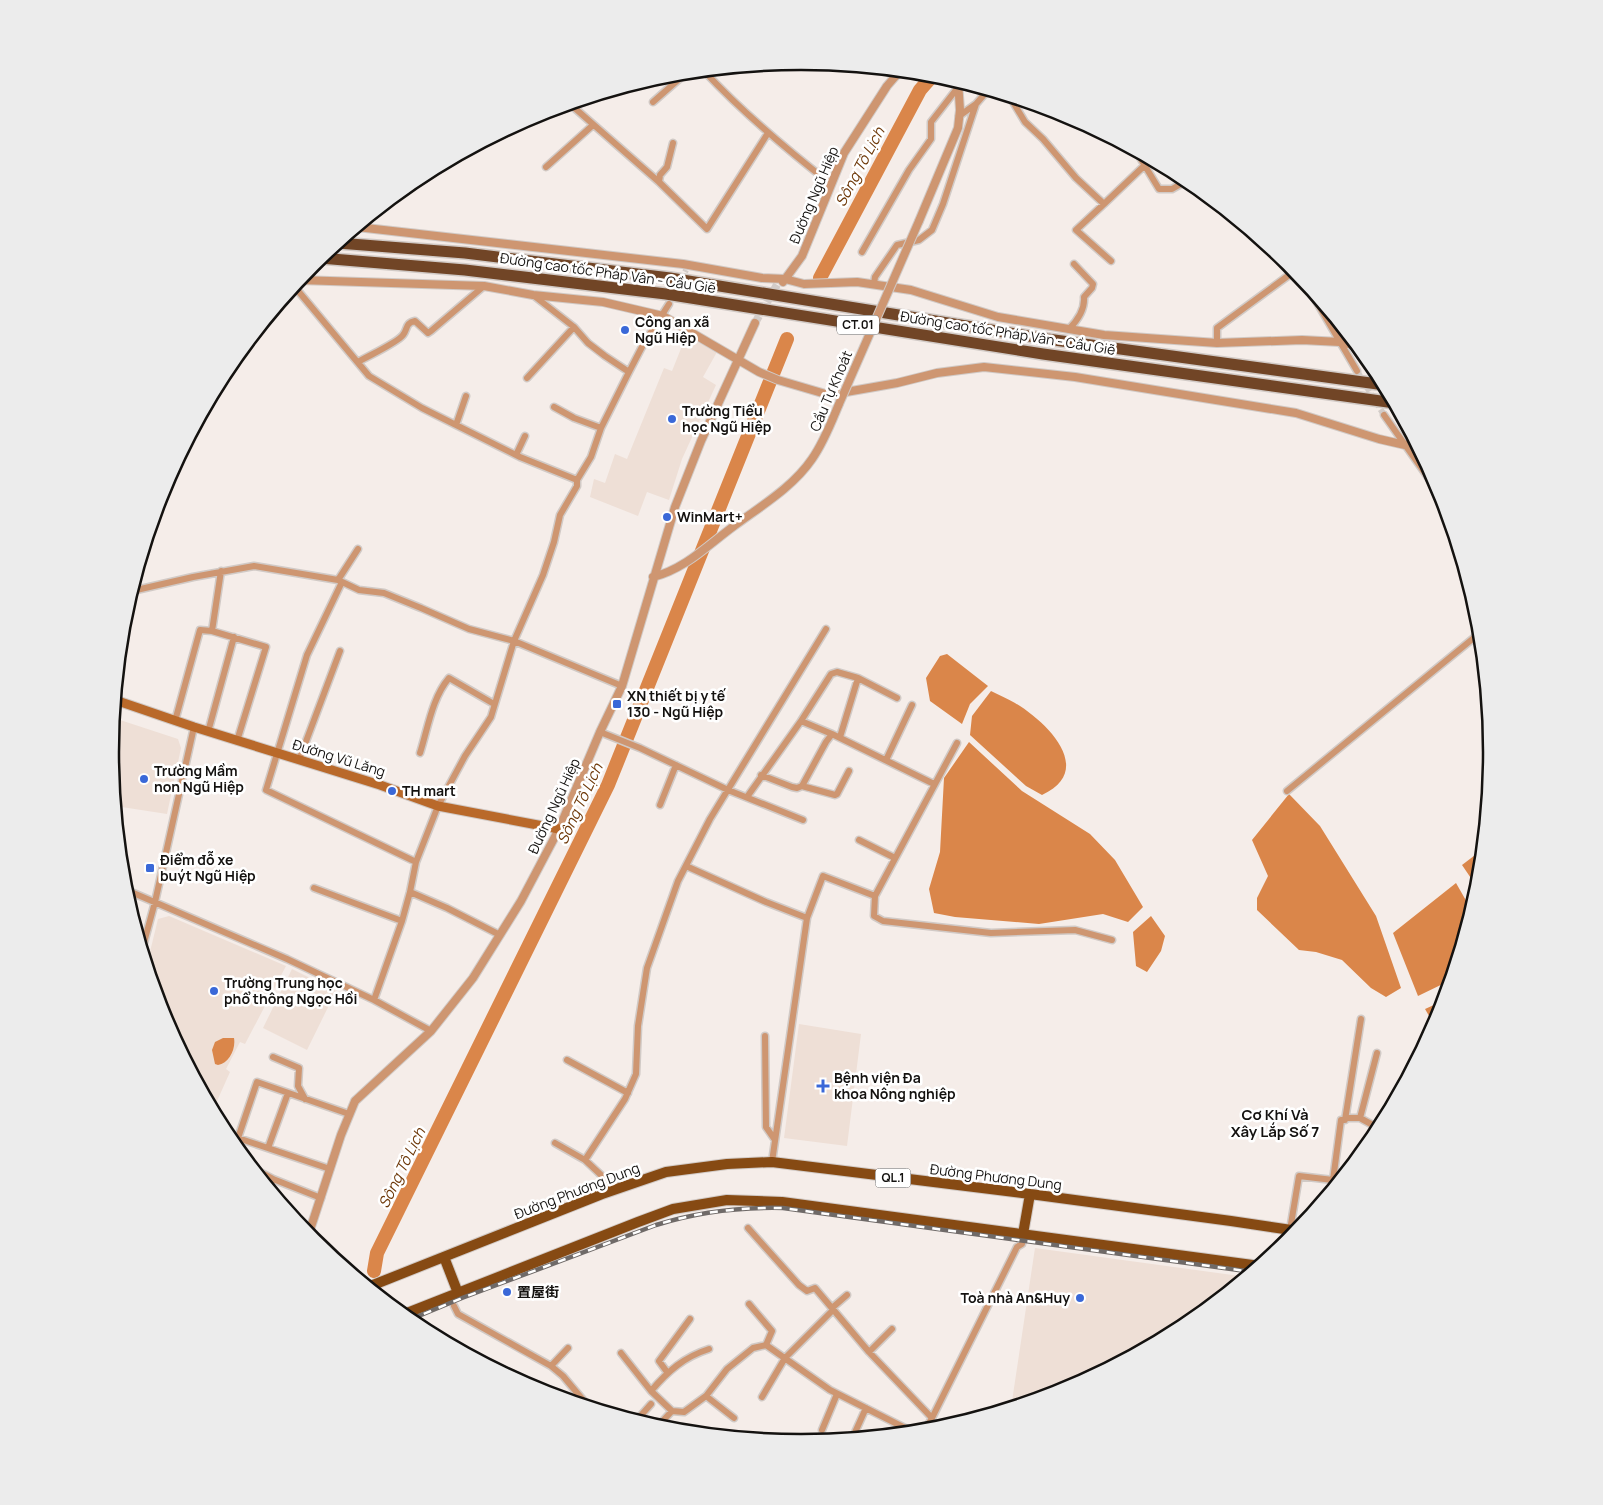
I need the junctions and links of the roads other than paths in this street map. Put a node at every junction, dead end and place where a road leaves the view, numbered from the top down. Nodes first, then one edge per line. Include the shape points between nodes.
1 (709, 76) edge
2 (895, 77) edge
3 (676, 82) edge
4 (955, 88) edge
5 (958, 88) edge
6 (984, 95) edge
7 (653, 102) dead end
8 (976, 104) junction
9 (1014, 104) edge
10 (575, 109) edge
11 (959, 116) junction
12 (593, 125) junction
13 (768, 133) junction
14 (673, 143) dead end
15 (1141, 160) edge
16 (1144, 165) junction
17 (546, 168) dead end
18 (659, 182) junction
19 (831, 184) junction
20 (1180, 184) edge
21 (1104, 204) junction
22 (365, 228) edge
23 (346, 244) edge
24 (862, 252) dead end
25 (330, 259) edge
26 (1111, 262) dead end
27 (1074, 264) dead end
28 (1289, 275) edge
29 (309, 280) edge
30 (782, 282) junction
31 (874, 284) junction
32 (484, 286) junction
33 (298, 291) edge
34 (533, 295) junction
35 (669, 304) tunnel mouth
36 (1321, 310) edge
37 (663, 316) junction
38 (758, 324) tunnel mouth
39 (574, 327) junction
40 (1070, 329) junction
41 (1340, 342) junction
42 (1217, 343) junction
43 (1348, 344) edge
44 (739, 361) junction
45 (358, 362) junction
46 (1357, 371) tunnel mouth
47 (629, 372) junction
48 (527, 378) dead end
49 (1376, 384) edge
50 (466, 396) dead end
51 (1387, 402) edge
52 (554, 406) dead end
53 (1384, 415) tunnel mouth
54 (456, 425) junction
55 (601, 428) junction
56 (525, 436) dead end
57 (1406, 445) junction
58 (1411, 445) edge
59 (516, 455) junction
60 (1421, 467) edge
61 (577, 480) junction
62 (358, 549) dead end
63 (221, 571) junction
64 (654, 577) junction
65 (340, 581) junction
66 (139, 589) edge
67 (826, 629) dead end
68 (212, 631) junction
69 (234, 637) junction
70 (1474, 638) edge
71 (514, 642) junction
72 (340, 651) dead end
73 (858, 678) junction
74 (622, 686) junction
75 (897, 698) dead end
76 (121, 702) edge
77 (494, 704) junction
78 (912, 705) dead end
79 (175, 721) junction
80 (801, 721) junction
81 (194, 728) junction
82 (208, 732) junction
83 (600, 732) junction
84 (832, 734) junction
85 (840, 737) junction
86 (237, 741) junction
87 (957, 743) dead end
88 (420, 753) dead end
89 (276, 754) junction
90 (299, 760) junction
91 (886, 760) junction
92 (676, 765) junction
93 (849, 771) dead end
94 (761, 775) junction
95 (934, 784) junction
96 (802, 786) junction
97 (728, 790) junction
98 (1287, 791) dead end
99 (747, 797) junction
100 (660, 805) dead end
101 (438, 806) junction
102 (802, 820) dead end
103 (559, 829) junction
104 (859, 840) dead end
105 (895, 858) junction
106 (416, 862) junction
107 (686, 866) junction
108 (314, 888) dead end
109 (410, 892) junction
110 (134, 894) edge
111 (875, 896) junction
112 (155, 902) junction
113 (806, 918) junction
114 (402, 920) junction
115 (500, 935) junction
116 (145, 939) edge
117 (1112, 940) dead end
118 (374, 1000) junction
119 (1361, 1019) dead end
120 (430, 1031) junction
121 (765, 1036) dead end
122 (1377, 1053) dead end
123 (272, 1057) dead end
124 (567, 1060) dead end
125 (288, 1093) junction
126 (628, 1093) junction
127 (305, 1099) junction
128 (349, 1114) junction
129 (1346, 1118) junction
130 (1360, 1118) junction
131 (1373, 1125) edge
132 (238, 1138) edge
133 (238, 1138) edge
134 (776, 1140) junction
135 (555, 1143) dead end
136 (268, 1148) junction
137 (585, 1160) junction
138 (772, 1162) junction
139 (330, 1169) junction
140 (266, 1175) edge
141 (273, 1179) junction
142 (272, 1182) edge
143 (616, 1189) junction
144 (1030, 1194) junction
145 (321, 1198) junction
146 (1295, 1224) edge
147 (311, 1227) edge
148 (748, 1228) dead end
149 (1289, 1230) edge
150 (1023, 1234) junction
151 (444, 1257) junction
152 (1253, 1265) edge
153 (374, 1284) edge
154 (458, 1293) junction
155 (847, 1295) dead end
156 (749, 1304) dead end
157 (454, 1306) dead end
158 (832, 1309) junction
159 (410, 1312) edge
160 (690, 1319) dead end
161 (892, 1329) dead end
162 (766, 1345) junction
163 (568, 1348) dead end
164 (709, 1349) dead end
165 (869, 1352) junction
166 (621, 1353) dead end
167 (785, 1358) junction
168 (551, 1366) junction
169 (667, 1372) junction
170 (651, 1390) junction
171 (837, 1394) junction
172 (706, 1396) junction
173 (762, 1397) dead end
174 (582, 1399) edge
175 (651, 1404) dead end
176 (866, 1408) junction
177 (672, 1412) junction
178 (641, 1416) edge
179 (734, 1418) dead end
180 (932, 1418) junction
181 (664, 1421) edge
182 (929, 1423) edge
183 (903, 1427) edge
184 (822, 1430) dead end
185 (855, 1433) edge

1 - 13 street
2 - 19 street, Đường Ngũ Hiệp via 844,153
3 - 7 street
4 - 24 street via 931,122 931,139 908,170
5 - 11 street, Cầu Tự Khoát
6 - 8 street
8 - 11 street
8 - 31 street via 932,230 919,240 897,245
9 - 21 street via 1025,122
10 - 12 street
11 - 64 street, Cầu Tự Khoát, bridge via 958,128 919,221 826,437 812,460 797,479 698,554 670,572
12 - 17 street
12 - 18 street
13 - 18 street via 707,229
13 - 19 street
14 - 18 street
15 - 16 street
16 - 20 street via 1159,189 1172,189
16 - 21 street
19 - 30 street, Đường Ngũ Hiệp via 802,256
21 - 26 street via 1076,230
22 - 30 street
23 - 49 highway, Đường cao tốc Pháp Vân - Cầu Giẽ / CT.01 via 465,253 670,278 1047,339
25 - 51 highway, Đường cao tốc Pháp Vân - Cầu Giẽ / CT.01 via 465,270 666,294 1043,354
27 - 40 street via 1093,284
28 - 42 street via 1217,328
29 - 32 street
30 - 31 street
31 - 40 street via 911,290 998,317
32 - 34 street
32 - 45 street via 432,331 428,333 411,321 403,335
33 - 45 street
34 - 37 street via 603,302
34 - 39 street
35 - 37 street
36 - 41 street
37 - 44 street
37 - 47 street
38 - 44 street, Đường Ngũ Hiệp
39 - 47 street via 588,343
39 - 48 street
40 - 42 street via 1104,335
41 - 42 street
41 - 43 street
41 - 46 street
44 - 57 street via 778,380 829,395 984,367 1075,377 1296,413
44 - 64 street, Đường Ngũ Hiệp via 701,440 675,507
45 - 54 street via 369,376
47 - 55 street
50 - 54 street
52 - 55 street
53 - 57 street
54 - 59 street
55 - 61 street via 591,457
56 - 59 street
57 - 58 street
57 - 60 street
59 - 61 street
61 - 71 street via 577,486 560,515 543,575
62 - 65 street
63 - 65 street via 254,566
63 - 66 street
63 - 68 street
64 - 74 street, Đường Ngũ Hiệp
65 - 71 street via 359,590 391,596 469,629
65 - 89 street via 307,655
67 - 97 street
68 - 69 street
68 - 79 street via 200,630
69 - 82 street
69 - 86 street via 266,646
70 - 98 street
71 - 74 street
71 - 77 street
72 - 90 street
73 - 75 street
73 - 80 street via 837,672 831,674
73 - 85 street
74 - 83 street, Đường Ngũ Hiệp
76 - 79 main road, Đường Vũ Lăng
77 - 88 street via 449,678 432,708
77 - 101 street via 491,717
78 - 91 street
79 - 81 main road, Đường Vũ Lăng
80 - 84 street
80 - 94 street
81 - 82 main road, Đường Vũ Lăng
81 - 112 street
82 - 86 main road, Đường Vũ Lăng
83 - 92 street
83 - 103 street, Đường Ngũ Hiệp
84 - 85 street
84 - 96 street
85 - 91 street
86 - 89 main road, Đường Vũ Lăng
87 - 95 street
89 - 90 main road, Đường Vũ Lăng
89 - 106 street via 266,790
90 - 101 main road, Đường Vũ Lăng
91 - 95 street
92 - 97 street
92 - 100 street
93 - 96 street via 835,795
94 - 96 street via 792,787
94 - 99 street
95 - 105 street
97 - 99 street
97 - 107 street
99 - 102 street
101 - 103 main road, Đường Vũ Lăng
101 - 106 street
103 - 115 street, Đường Ngũ Hiệp
104 - 105 street
105 - 111 street
106 - 109 street
107 - 113 street
107 - 126 street via 647,968 638,1026 636,1074
108 - 114 street
109 - 114 street
109 - 115 street
110 - 112 street
111 - 113 street via 823,876
111 - 117 street via 874,916 883,921 991,933 1075,930
112 - 116 street
112 - 118 street
113 - 134 street
114 - 118 street
115 - 120 street, Đường Ngũ Hiệp via 473,978
118 - 120 street
119 - 129 street
120 - 128 street, Đường Ngũ Hiệp via 355,1101
121 - 134 street via 766,1127
122 - 130 street
123 - 127 street via 298,1068 298,1086
124 - 126 street
125 - 127 street
125 - 133 street via 257,1082
125 - 136 street
126 - 137 street
127 - 128 street
128 - 139 street, Đường Ngũ Hiệp
129 - 130 street
129 - 146 street via 1341,1120 1333,1180 1299,1176
130 - 131 street
132 - 136 street
134 - 138 street
135 - 137 street
136 - 139 street
137 - 143 street
138 - 143 highway, Đường Phương Dung / QL.1 via 666,1172
138 - 144 highway, Đường Phương Dung / QL.1
139 - 145 street, Đường Ngũ Hiệp
140 - 141 street
141 - 142 street
141 - 145 street
143 - 151 highway, Đường Phương Dung / QL.1
144 - 149 highway, Đường Phương Dung / QL.1
144 - 150 highway
145 - 147 street, Đường Ngũ Hiệp
148 - 158 street via 799,1285 807,1291 815,1288
150 - 152 highway
150 - 154 highway via 782,1202 727,1200 674,1209
150 - 180 street via 1022,1244 1017,1247
151 - 153 highway, Đường Phương Dung / QL.1
151 - 154 highway
154 - 159 highway
155 - 158 street
156 - 162 street via 772,1330
157 - 168 street via 458,1314
158 - 165 street
158 - 167 street
160 - 169 street via 659,1361
161 - 165 street
162 - 167 street
162 - 172 street via 753,1348 727,1369
163 - 168 street
164 - 169 street via 695,1353
165 - 180 street
166 - 170 street
167 - 171 street
167 - 173 street
168 - 174 street
169 - 170 street
170 - 177 street
171 - 176 street
171 - 184 street
172 - 177 street via 684,1412
172 - 179 street
175 - 178 street
176 - 183 street
176 - 185 street
177 - 181 street
180 - 182 street

